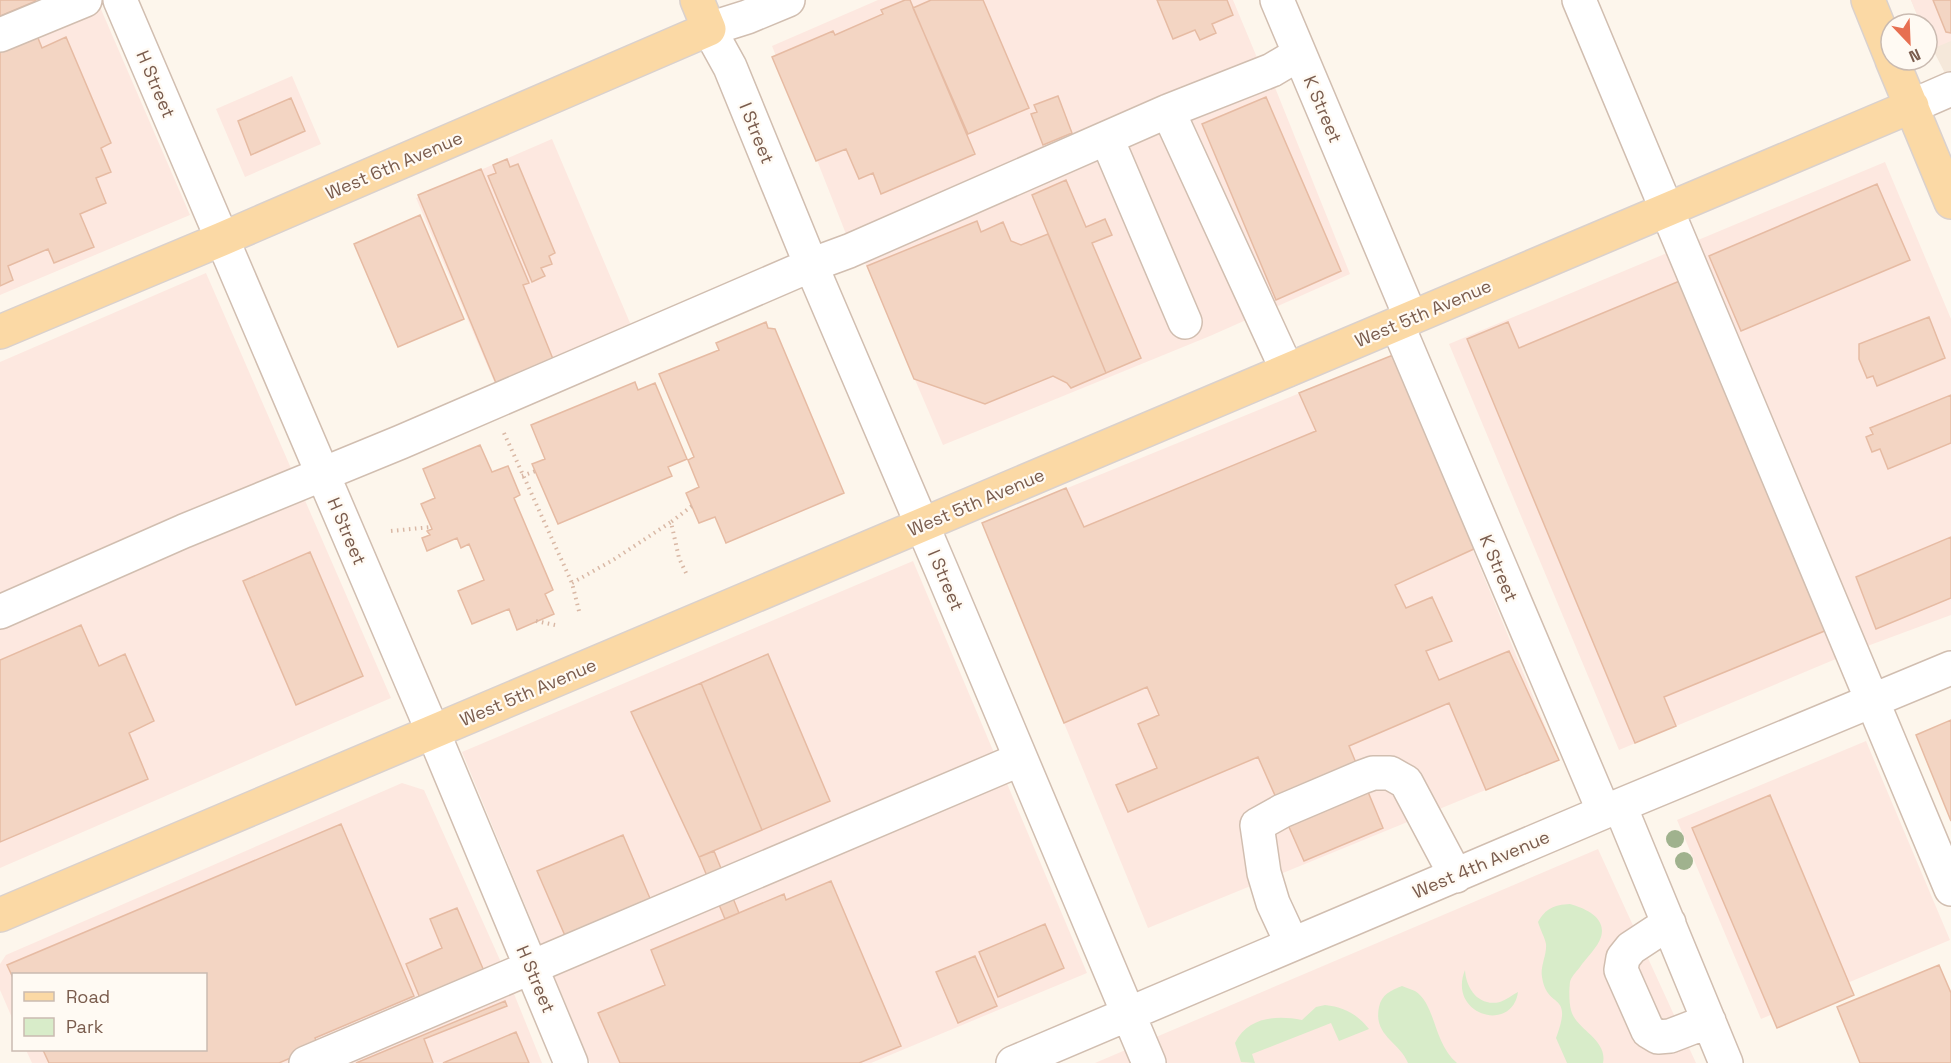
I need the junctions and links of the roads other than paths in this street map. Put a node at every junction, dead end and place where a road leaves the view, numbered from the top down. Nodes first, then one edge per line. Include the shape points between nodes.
1 (85, 0) edge
2 (120, 0) edge
3 (788, 0) edge
4 (1277, 0) edge
5 (1579, 0) edge
6 (1868, 0) edge
7 (703, 15) edge
8 (1879, 27) edge
9 (0, 35) edge
10 (1299, 54) junction
11 (1898, 72) edge
12 (1951, 88) edge
13 (1912, 106) junction
14 (1168, 111) junction
15 (1107, 139) junction
16 (1951, 202) edge
17 (1667, 209) junction
18 (222, 239) junction
19 (811, 265) junction
20 (1404, 321) junction
21 (1185, 322) dead end
22 (0, 332) edge
23 (1287, 370) junction
24 (323, 475) junction
25 (923, 524) junction
26 (0, 612) edge
27 (1951, 668) edge
28 (1872, 700) junction
29 (433, 732) junction
30 (1021, 759) junction
31 (1612, 809) junction
32 (1456, 876) junction
33 (1951, 889) edge
34 (0, 915) edge
35 (1669, 923) junction
36 (1292, 944) junction
37 (532, 968) junction
38 (1128, 1013) junction
39 (1709, 1021) junction
40 (306, 1063) edge
41 (571, 1063) edge
42 (1013, 1063) edge
43 (1149, 1063) edge
44 (1726, 1063) edge

1 - 9 street
2 - 18 street, H Street
3 - 7 street, West 6th Avenue via 747,17
4 - 10 street, K Street
5 - 17 street
6 - 8 main road
7 - 18 main road, West 6th Avenue
7 - 19 street, I Street via 730,67
10 - 14 street via 1272,70
10 - 20 street, K Street
11 - 13 main road
12 - 13 street, West 5th Avenue
13 - 16 main road
13 - 17 main road, West 5th Avenue
14 - 15 street
14 - 23 street
15 - 19 street
15 - 21 street
17 - 20 main road, West 5th Avenue
17 - 28 street
18 - 22 main road, West 6th Avenue
18 - 24 street, H Street
19 - 24 street
19 - 25 street, I Street
20 - 23 main road, West 5th Avenue
20 - 31 street, K Street via 1486,537
23 - 25 main road, West 5th Avenue
24 - 26 street
24 - 29 street, H Street
25 - 29 main road, West 5th Avenue
25 - 30 street, I Street
27 - 28 street, West 4th Avenue
28 - 31 street, West 4th Avenue
28 - 33 street
29 - 34 main road, West 5th Avenue
29 - 37 street, H Street
30 - 37 street
30 - 38 street, I Street
31 - 32 street, West 4th Avenue
31 - 35 street, K Street
32 - 36 street, West 4th Avenue
32 - 36 street via 1406,782 1390,773 1362,777 1257,825 1264,873
35 - 39 street, K Street
35 - 39 street via 1631,948 1623,958 1621,970 1648,1031 1670,1036
36 - 38 street, West 4th Avenue
37 - 40 street
37 - 41 street, H Street
38 - 42 street, West 4th Avenue
38 - 43 street, I Street
39 - 44 street, K Street

